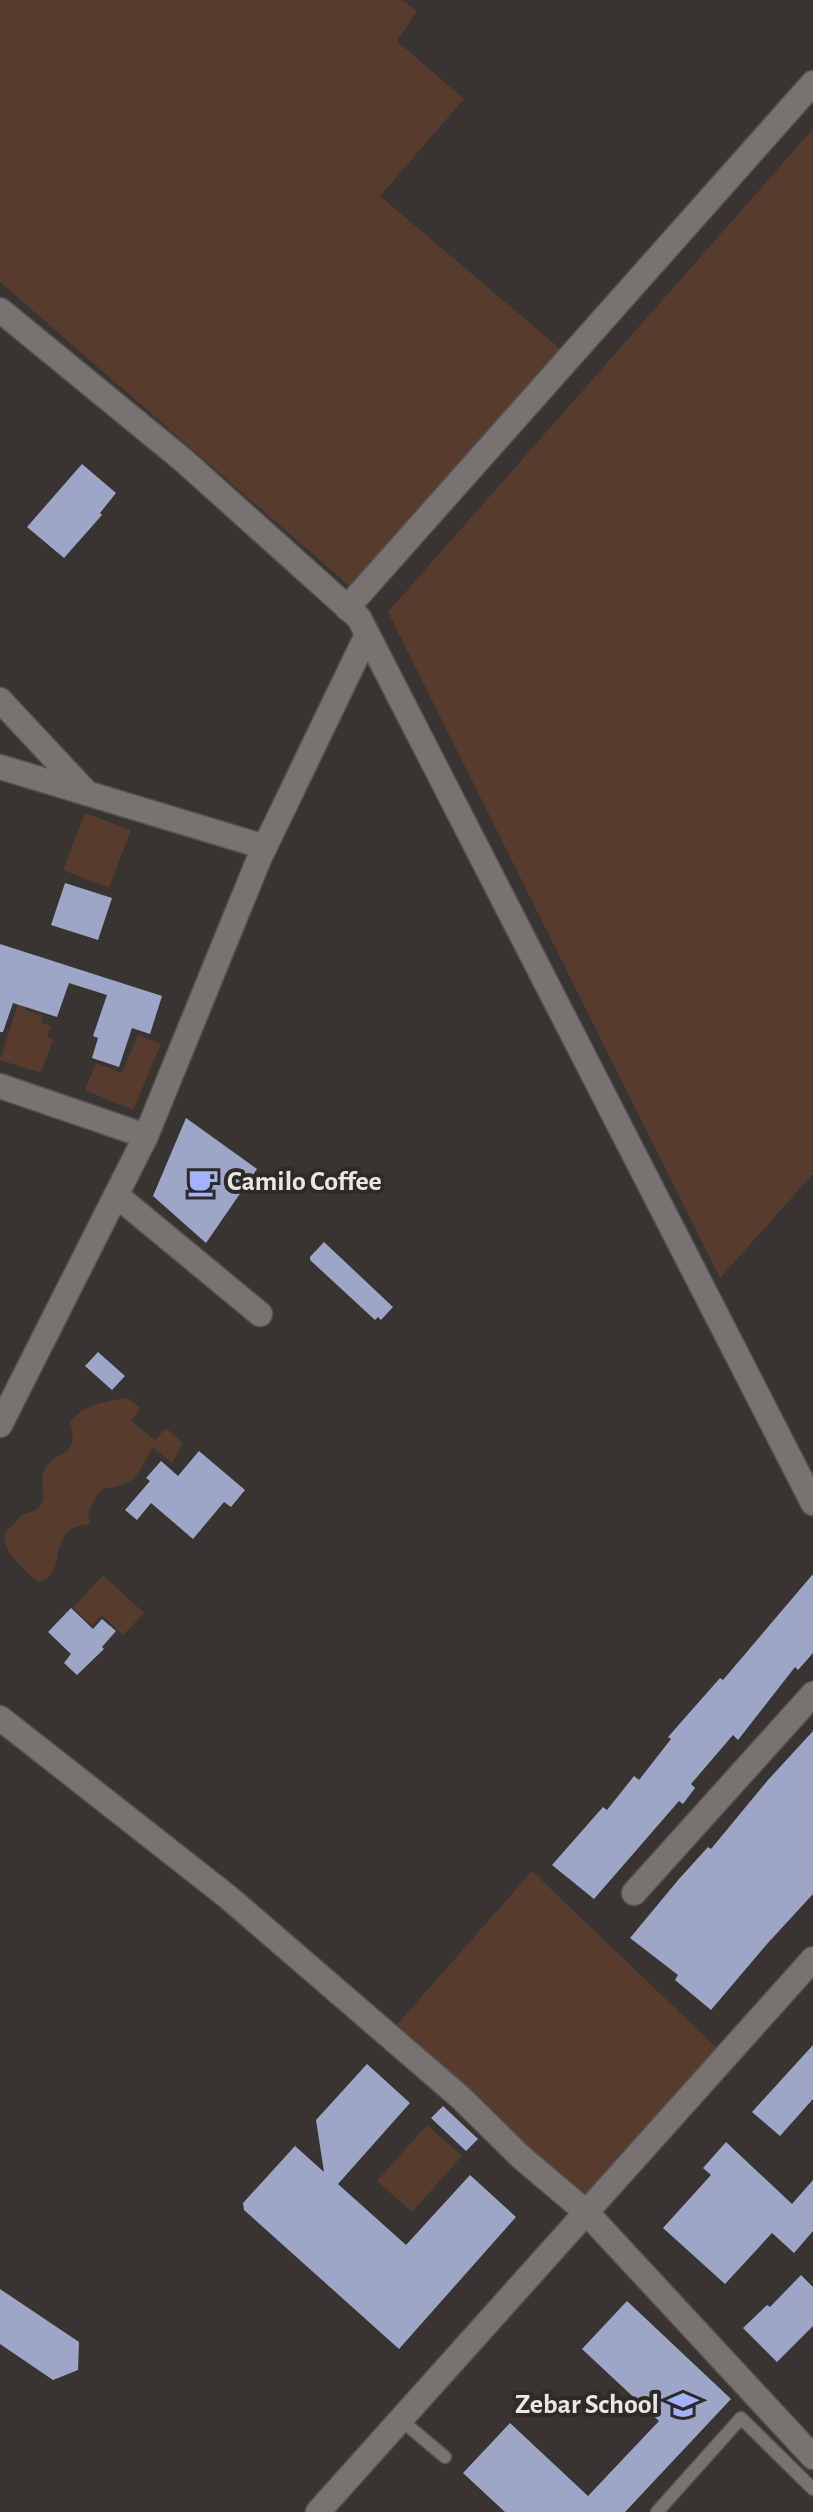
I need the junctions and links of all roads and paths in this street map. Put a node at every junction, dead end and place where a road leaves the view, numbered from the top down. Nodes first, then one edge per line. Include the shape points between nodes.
1 (813, 83) edge
2 (0, 310) edge
3 (347, 608) junction
4 (367, 635) junction
5 (0, 700) edge
6 (0, 767) edge
7 (88, 793) junction
8 (265, 847) junction
9 (0, 1086) edge
10 (146, 1136) junction
11 (116, 1195) junction
12 (260, 1314) dead end
13 (0, 1425) edge
14 (813, 1503) edge
15 (813, 1694) edge
16 (0, 1718) edge
17 (634, 1893) dead end
18 (813, 1959) edge
19 (586, 2212) junction
20 (401, 2420) junction
21 (445, 2457) dead end
22 (813, 2457) edge
23 (813, 2489) edge
24 (318, 2512) edge
25 (657, 2512) edge

1 - 3 street
2 - 3 street via 183,460
3 - 4 street
4 - 8 street
4 - 14 street
5 - 7 street
6 - 7 street
7 - 8 street
8 - 10 street
9 - 10 street
10 - 11 street
11 - 12 street
11 - 13 street
15 - 17 street
16 - 19 street via 228,1897
18 - 19 street
19 - 20 street
19 - 22 street
20 - 21 lane
20 - 24 street
23 - 25 lane via 741,2418

